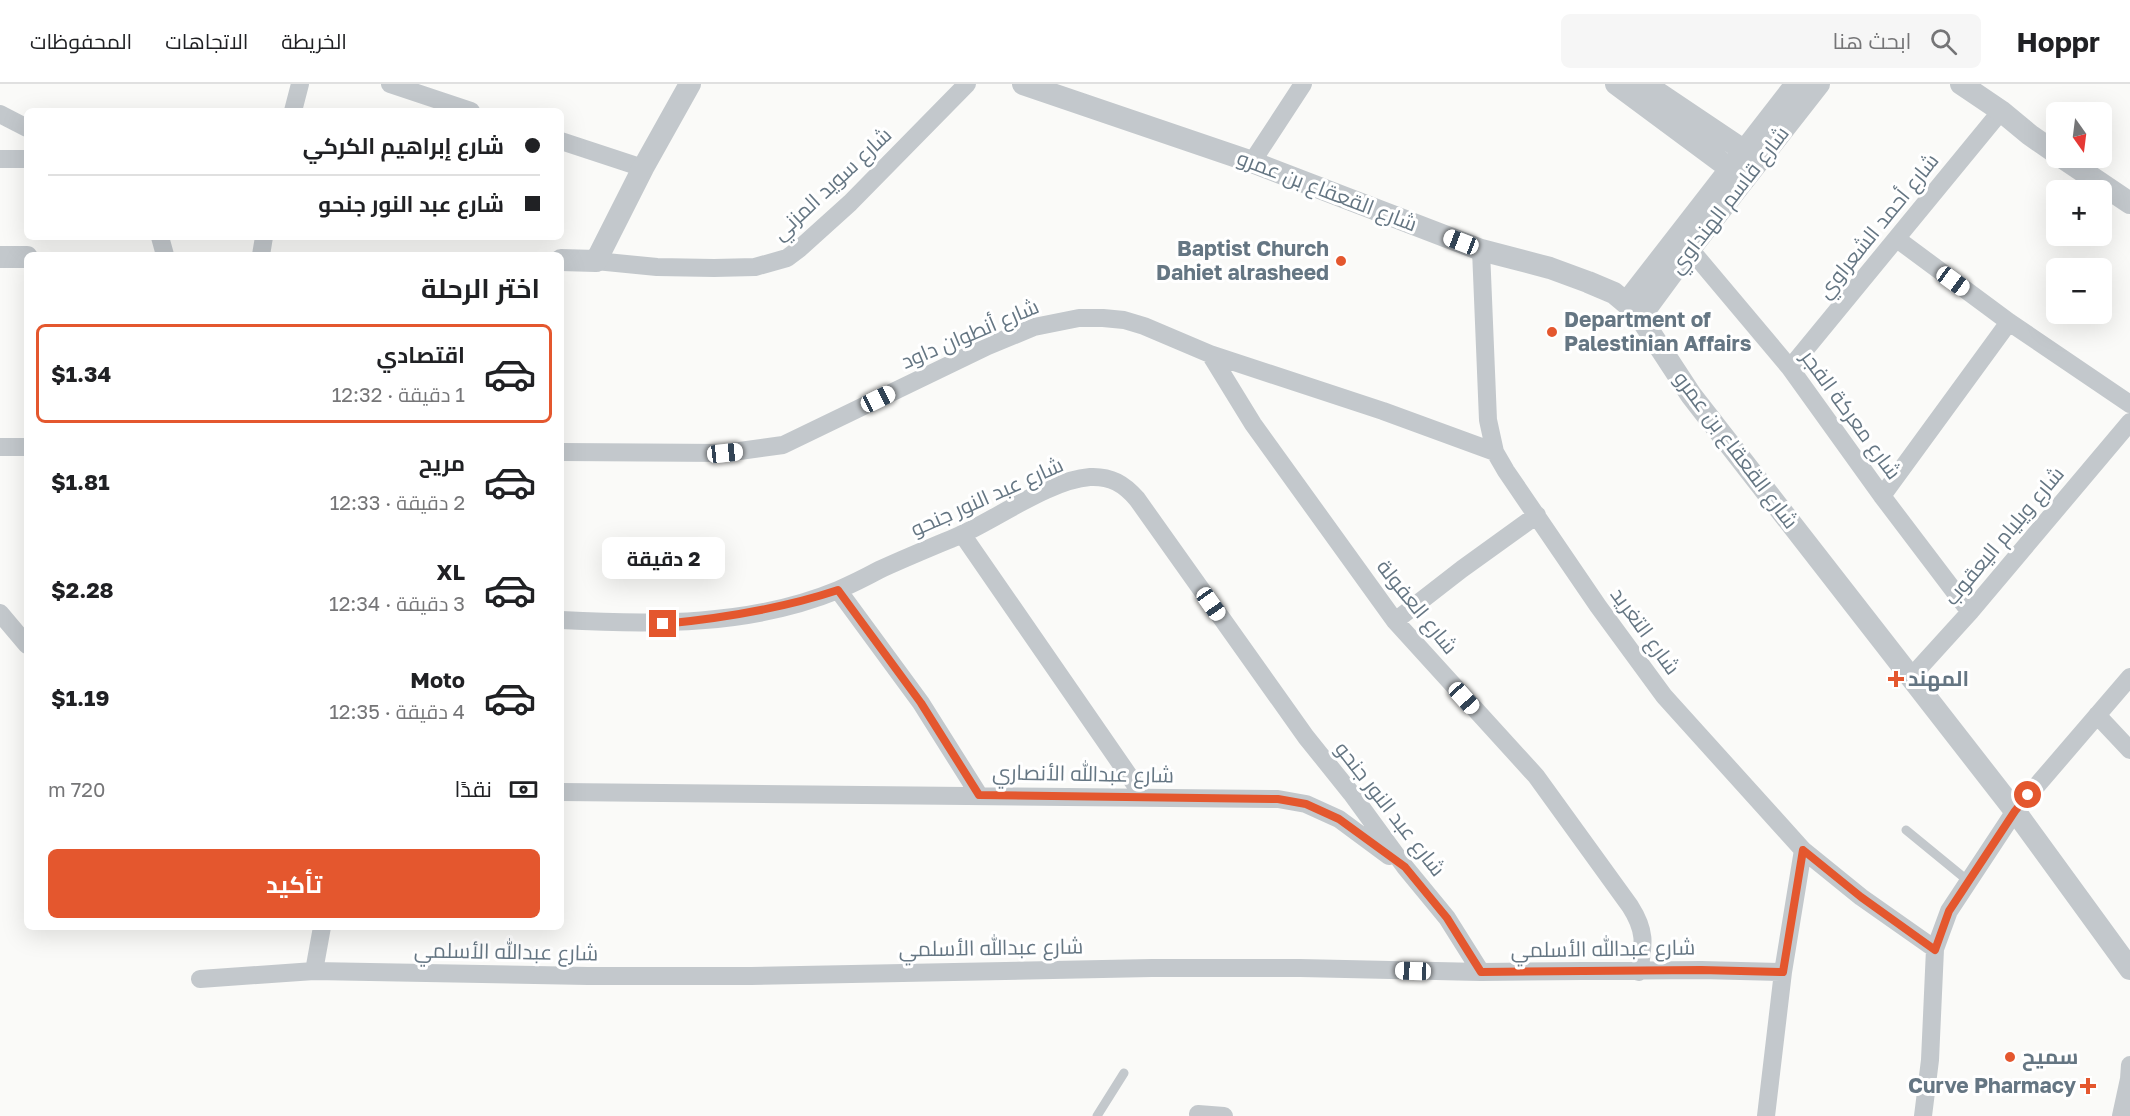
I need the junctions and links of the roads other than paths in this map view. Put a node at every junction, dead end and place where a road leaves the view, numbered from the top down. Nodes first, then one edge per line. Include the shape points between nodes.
1 (300, 84) edge
2 (390, 84) edge
3 (690, 84) edge
4 (967, 84) edge
5 (1023, 84) edge
6 (1303, 84) edge
7 (1616, 84) edge
8 (1645, 84) edge
9 (1796, 84) edge
10 (1819, 84) edge
11 (1975, 88) edge
12 (294, 108) edge
13 (462, 108) edge
14 (2001, 111) junction
15 (0, 114) edge
16 (24, 126) edge
17 (564, 142) edge
18 (2046, 146) edge
19 (1751, 155) junction
20 (0, 159) edge
21 (24, 159) edge
22 (1252, 162) junction
23 (643, 168) junction
24 (2078, 168) edge
25 (1737, 174) junction
26 (2130, 203) edge
27 (1897, 239) junction
28 (1690, 249) junction
29 (1481, 250) junction
30 (0, 257) edge
31 (24, 257) edge
32 (564, 260) edge
33 (596, 261) junction
34 (1633, 310) junction
35 (2009, 322) junction
36 (1210, 354) junction
37 (1790, 368) junction
38 (2130, 404) edge
39 (2130, 422) edge
40 (0, 447) edge
41 (24, 447) edge
42 (564, 452) edge
43 (1495, 452) junction
44 (1882, 496) junction
45 (1537, 515) junction
46 (962, 534) junction
47 (838, 590) junction
48 (1970, 612) junction
49 (3, 618) edge
50 (24, 620) edge
51 (564, 620) edge
52 (1395, 621) junction
53 (24, 642) edge
54 (1911, 677) junction
55 (2130, 677) edge
56 (2097, 715) junction
57 (2130, 750) edge
58 (564, 792) edge
59 (979, 795) junction
60 (1143, 796) junction
61 (2015, 811) junction
62 (1906, 830) dead end
63 (1803, 850) junction
64 (1405, 867) junction
65 (1967, 880) junction
66 (321, 930) edge
67 (1935, 950) junction
68 (2129, 969) edge
69 (314, 971) junction
70 (1481, 972) junction
71 (1639, 972) junction
72 (1783, 972) junction
73 (200, 980) dead end
74 (2130, 1065) edge
75 (1124, 1073) dead end
76 (2130, 1079) edge
77 (1198, 1114) dead end
78 (1097, 1116) edge
79 (1224, 1116) edge
80 (1766, 1116) edge
81 (1923, 1116) edge
82 (2121, 1116) edge

1 - 12 street
2 - 13 street
3 - 23 street
4 - 33 street, شارع سويد المزني via 850,203 787,258 755,267 657,267
5 - 22 street, شارع القعقاع بن عمرو
6 - 22 street
7 - 25 street
8 - 19 street
9 - 19 street, شارع قاسم الهنداوي
10 - 19 street, شارع قاسم الهنداوي
11 - 14 street
14 - 18 street
14 - 27 street, شارع أحمد الشعراوي
15 - 16 street
17 - 23 street
19 - 25 street, شارع قاسم الهنداوي
20 - 21 street
22 - 29 street, شارع القعقاع بن عمرو
23 - 33 street
24 - 26 street
25 - 28 street, شارع قاسم الهنداوي
25 - 34 street, شارع قاسم الهنداوي
27 - 35 street
27 - 37 street, شارع أحمد الشعراوي
28 - 34 street, شارع قاسم الهنداوي
28 - 37 street, شارع معركة الفجر
29 - 34 street, شارع القعقاع بن عمرو via 1579,278 1614,293
29 - 43 street, شارع التغريد via 1486,405
30 - 31 street
32 - 33 street
34 - 54 street, شارع القعقاع بن عمرو via 1691,395
35 - 38 street
35 - 44 street
36 - 42 street, شارع أنطوان داود via 1124,320 1079,318 1034,327 996,343 783,445 725,453
36 - 43 street, شارع أنطوان داود
36 - 52 street, شارع العفولة via 1253,424
37 - 44 street, شارع معركة الفجر
39 - 48 street, شارع ويليام اليعقوب
40 - 41 street
43 - 45 street, شارع التغريد
44 - 48 street, شارع معركة الفجر
45 - 52 street
45 - 63 street, شارع التغريد via 1664,696
46 - 47 street, شارع عبد النور جنحو
46 - 60 street
46 - 64 street, شارع عبد النور جنحو via 1062,484 1107,477 1127,488
47 - 51 street, شارع عبد النور جنحو via 802,602 715,619 663,624
47 - 59 street via 921,703
48 - 54 street, شارع ويليام اليعقوب
49 - 50 street
49 - 53 street
52 - 71 street, شارع العفولة via 1536,776 1630,906 1644,938
54 - 61 street, شارع القعقاع بن عمرو
55 - 56 street
56 - 57 street
56 - 61 street
58 - 59 street, شارع عبدالله الأنصاري
59 - 60 street, شارع عبدالله الأنصاري
60 - 64 street, شارع عبدالله الأنصاري via 1278,799 1306,804 1339,819
61 - 65 street
61 - 68 street, شارع القعقاع بن عمرو
62 - 65 lane
63 - 67 street, شارع التغريد
63 - 72 street
64 - 70 street, شارع عبد النور جنحو via 1447,918
65 - 67 street via 1949,911
66 - 69 street
67 - 81 street
69 - 70 street, شارع عبدالله الأسلمي via 588,976 1220,968
69 - 73 street, شارع عبدالله الأسلمي
70 - 71 street, شارع عبدالله الأسلمي
71 - 72 street, شارع عبدالله الأسلمي
72 - 80 street
74 - 76 street
75 - 78 lane
76 - 82 street
77 - 79 street

